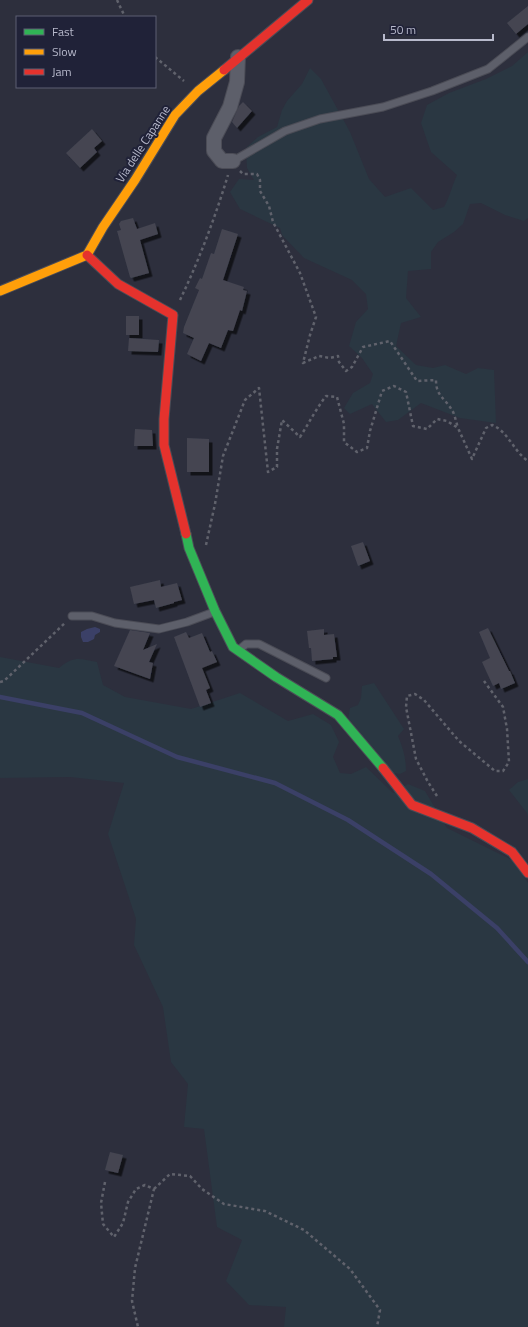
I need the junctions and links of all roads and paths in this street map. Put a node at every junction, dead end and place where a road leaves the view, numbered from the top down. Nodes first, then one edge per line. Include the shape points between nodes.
1 (117, 0) edge
2 (308, 0) edge
3 (125, 16) edge
4 (528, 37) edge
5 (238, 57) junction
6 (156, 58) edge
7 (198, 91) junction
8 (233, 161) junction
9 (87, 255) junction
10 (0, 291) edge
11 (173, 315) junction
12 (458, 428) junction
13 (528, 462) edge
14 (194, 561) junction
15 (215, 611) junction
16 (72, 616) joint
17 (238, 651) junction
18 (326, 678) dead end
19 (484, 681) dead end
20 (0, 682) edge
21 (438, 797) dead end
22 (528, 873) edge
23 (105, 1182) dead end
24 (154, 1189) junction
25 (138, 1327) edge
26 (377, 1327) edge

1 - 3 path
2 - 5 street, Via delle Capanne
4 - 8 lane via 488,69 384,107 320,119 285,131
5 - 7 street, Via delle Capanne
5 - 8 street via 237,82 230,107 214,138 214,151 222,161
6 - 7 path
7 - 9 street, Via delle Capanne via 175,115
8 - 11 path via 195,268
8 - 12 path via 243,174 257,174 260,191 300,273 316,317 303,363 319,356 338,356 346,371 352,367 363,347 390,341 417,381 436,380 436,387 452,410
9 - 10 street
9 - 11 street via 118,284
11 - 14 street via 164,445
12 - 13 path via 472,459 486,428 492,425 498,428
12 - 14 path via 447,421 437,419 426,429 413,426 406,392 394,386 382,391 367,448 357,452 344,442 344,424 337,397 326,396 300,437 282,420 276,449 277,467 268,472 259,388 245,400 233,429 223,456 208,538 202,557
14 - 15 street
15 - 16 lane via 159,629 115,623 92,616
15 - 17 street
16 - 20 path via 4,682
17 - 18 lane via 246,644 259,644
17 - 22 street via 276,678 338,715 412,805 472,828 512,852
19 - 21 path via 503,707 509,762 503,771 495,771 459,741 424,700 415,694 407,696 406,707 416,759
23 - 24 path via 101,1203 103,1224 114,1237 123,1222 128,1202 136,1188 145,1185
24 - 25 path via 135,1268 132,1300
24 - 26 path via 170,1174 190,1176 224,1204 265,1211 304,1230 350,1269 380,1310

